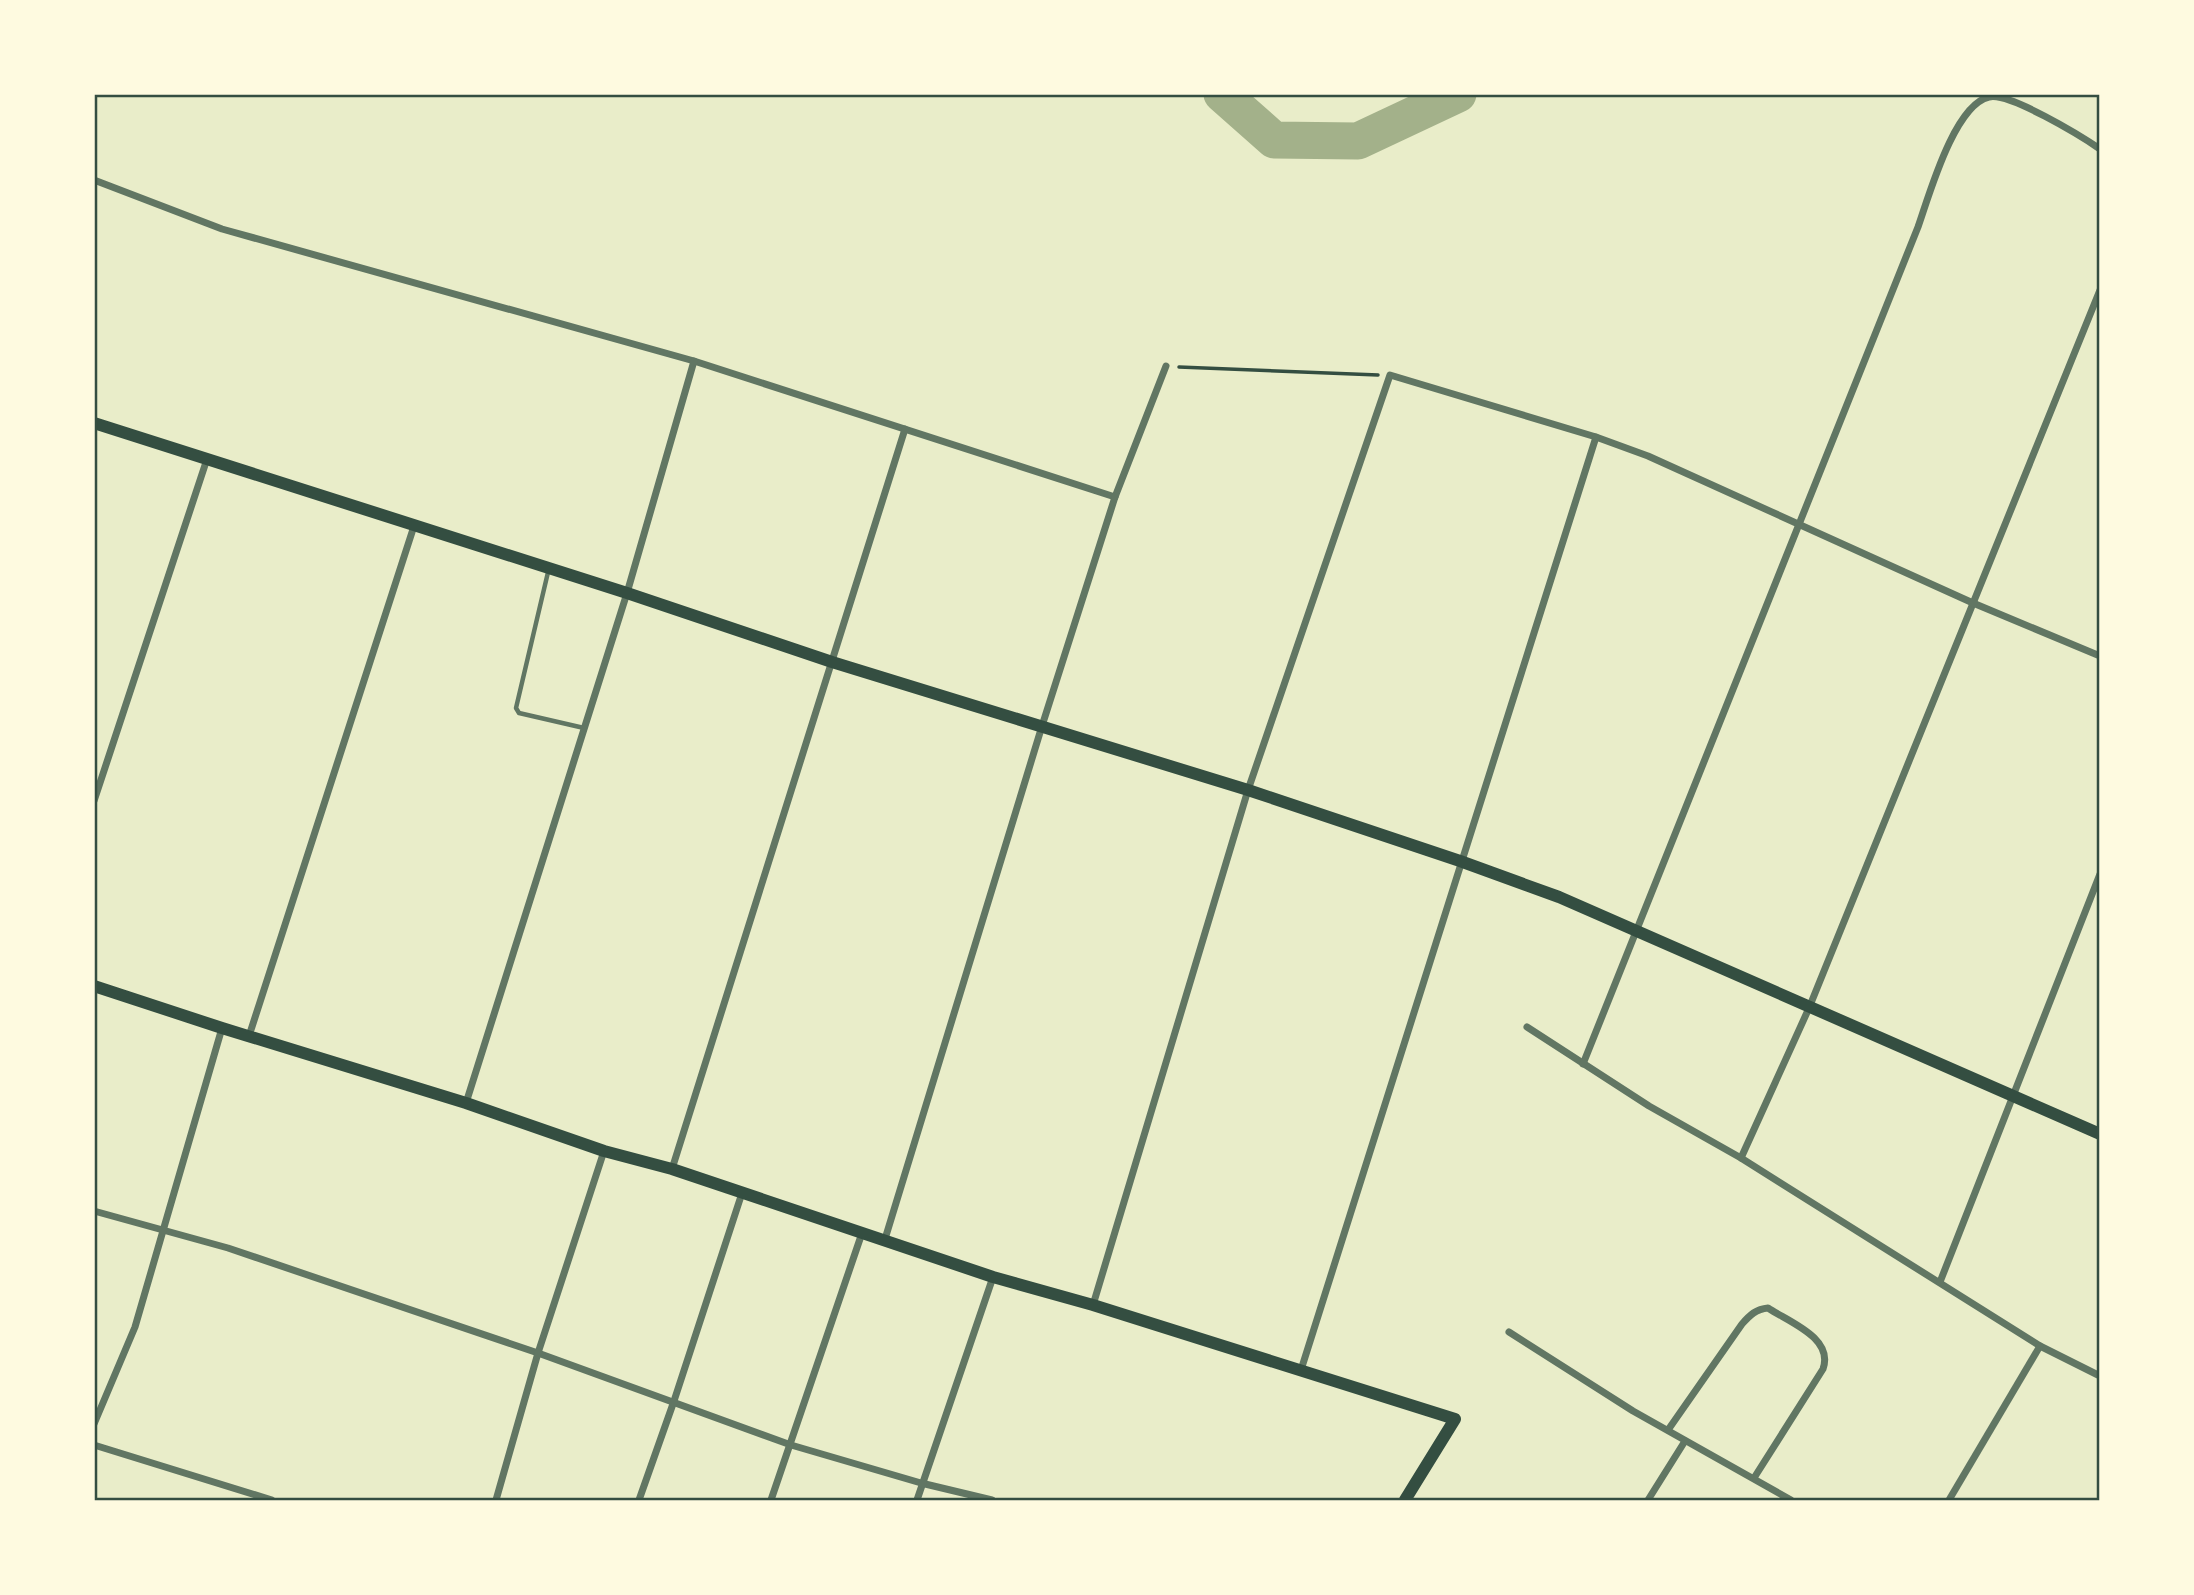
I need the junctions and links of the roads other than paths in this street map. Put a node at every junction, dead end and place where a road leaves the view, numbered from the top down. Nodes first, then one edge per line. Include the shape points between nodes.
1 (2099, 149) edge
2 (94, 180) edge
3 (2099, 290) edge
4 (694, 361) junction
5 (1167, 366) road end
6 (94, 423) edge
7 (905, 429) junction
8 (1596, 437) junction
9 (207, 458) junction
10 (1115, 497) junction
11 (1800, 523) junction
12 (414, 526) junction
13 (549, 568) junction
14 (627, 593) junction
15 (1973, 603) junction
16 (2099, 656) edge
17 (832, 662) junction
18 (1042, 726) junction
19 (584, 728) junction
20 (1248, 790) junction
21 (94, 800) edge
22 (1460, 861) junction
23 (2099, 874) edge
24 (1635, 932) junction
25 (94, 986) edge
26 (1809, 1007) junction
27 (1527, 1027) dead end
28 (222, 1028) junction
29 (249, 1036) junction
30 (1583, 1064) junction
31 (2011, 1096) junction
32 (466, 1102) junction
33 (2099, 1134) edge
34 (604, 1151) junction
35 (1741, 1158) junction
36 (672, 1169) junction
37 (742, 1193) junction
38 (94, 1210) edge
39 (165, 1230) junction
40 (862, 1233) junction
41 (886, 1239) junction
42 (993, 1277) junction
43 (1940, 1282) junction
44 (1093, 1306) junction
45 (1509, 1332) dead end
46 (2040, 1346) junction
47 (538, 1353) junction
48 (1301, 1370) junction
49 (2099, 1376) edge
50 (674, 1401) junction
51 (94, 1424) edge
52 (1668, 1430) junction
53 (1685, 1441) junction
54 (94, 1445) edge
55 (791, 1445) junction
56 (1754, 1478) junction
57 (921, 1483) junction
58 (272, 1500) edge
59 (496, 1500) edge
60 (639, 1500) edge
61 (771, 1500) edge
62 (916, 1500) edge
63 (992, 1500) edge
64 (1405, 1500) edge
65 (1648, 1500) edge
66 (1791, 1500) edge
67 (1949, 1500) edge

1 - 11 street via 1998,96 1974,105 1963,118 1945,153
2 - 4 street via 222,229
3 - 15 street
4 - 7 street
4 - 14 street
5 - 10 street
6 - 9 main road
7 - 10 street
7 - 17 street
8 - 11 street
8 - 20 street via 1390,375
8 - 22 street
9 - 12 main road
9 - 21 street
10 - 18 street
11 - 15 street
11 - 24 street
12 - 13 main road
12 - 29 street
13 - 14 main road
13 - 19 lane via 516,708 519,713
14 - 17 main road
14 - 19 street
15 - 16 street
15 - 26 street
17 - 18 main road
17 - 36 street
18 - 20 main road
18 - 41 street
19 - 32 street
20 - 22 main road
20 - 44 street
22 - 24 main road via 1559,897
22 - 48 street
23 - 31 street
24 - 26 main road
24 - 30 street
25 - 28 main road
26 - 31 main road
26 - 35 street
27 - 30 street
28 - 29 main road
28 - 39 street
29 - 32 main road
30 - 35 street
31 - 33 main road
31 - 43 street
32 - 34 main road
34 - 36 main road
34 - 47 street
35 - 43 street
36 - 37 main road
37 - 40 main road
37 - 50 street
38 - 39 street
39 - 47 street
39 - 51 street via 135,1327
40 - 41 main road
40 - 55 street
41 - 42 main road
42 - 44 main road
42 - 57 street
43 - 46 street
44 - 48 main road
45 - 52 street
46 - 49 street
46 - 67 street
47 - 50 street
47 - 59 street
48 - 64 main road via 1455,1419
50 - 55 street
50 - 60 street
52 - 53 street
52 - 56 street via 1742,1324 1760,1308 1768,1308 1818,1341 1826,1360
53 - 56 street
53 - 65 street
54 - 58 street
55 - 57 street
55 - 61 street
56 - 66 street
57 - 62 street
57 - 63 street

